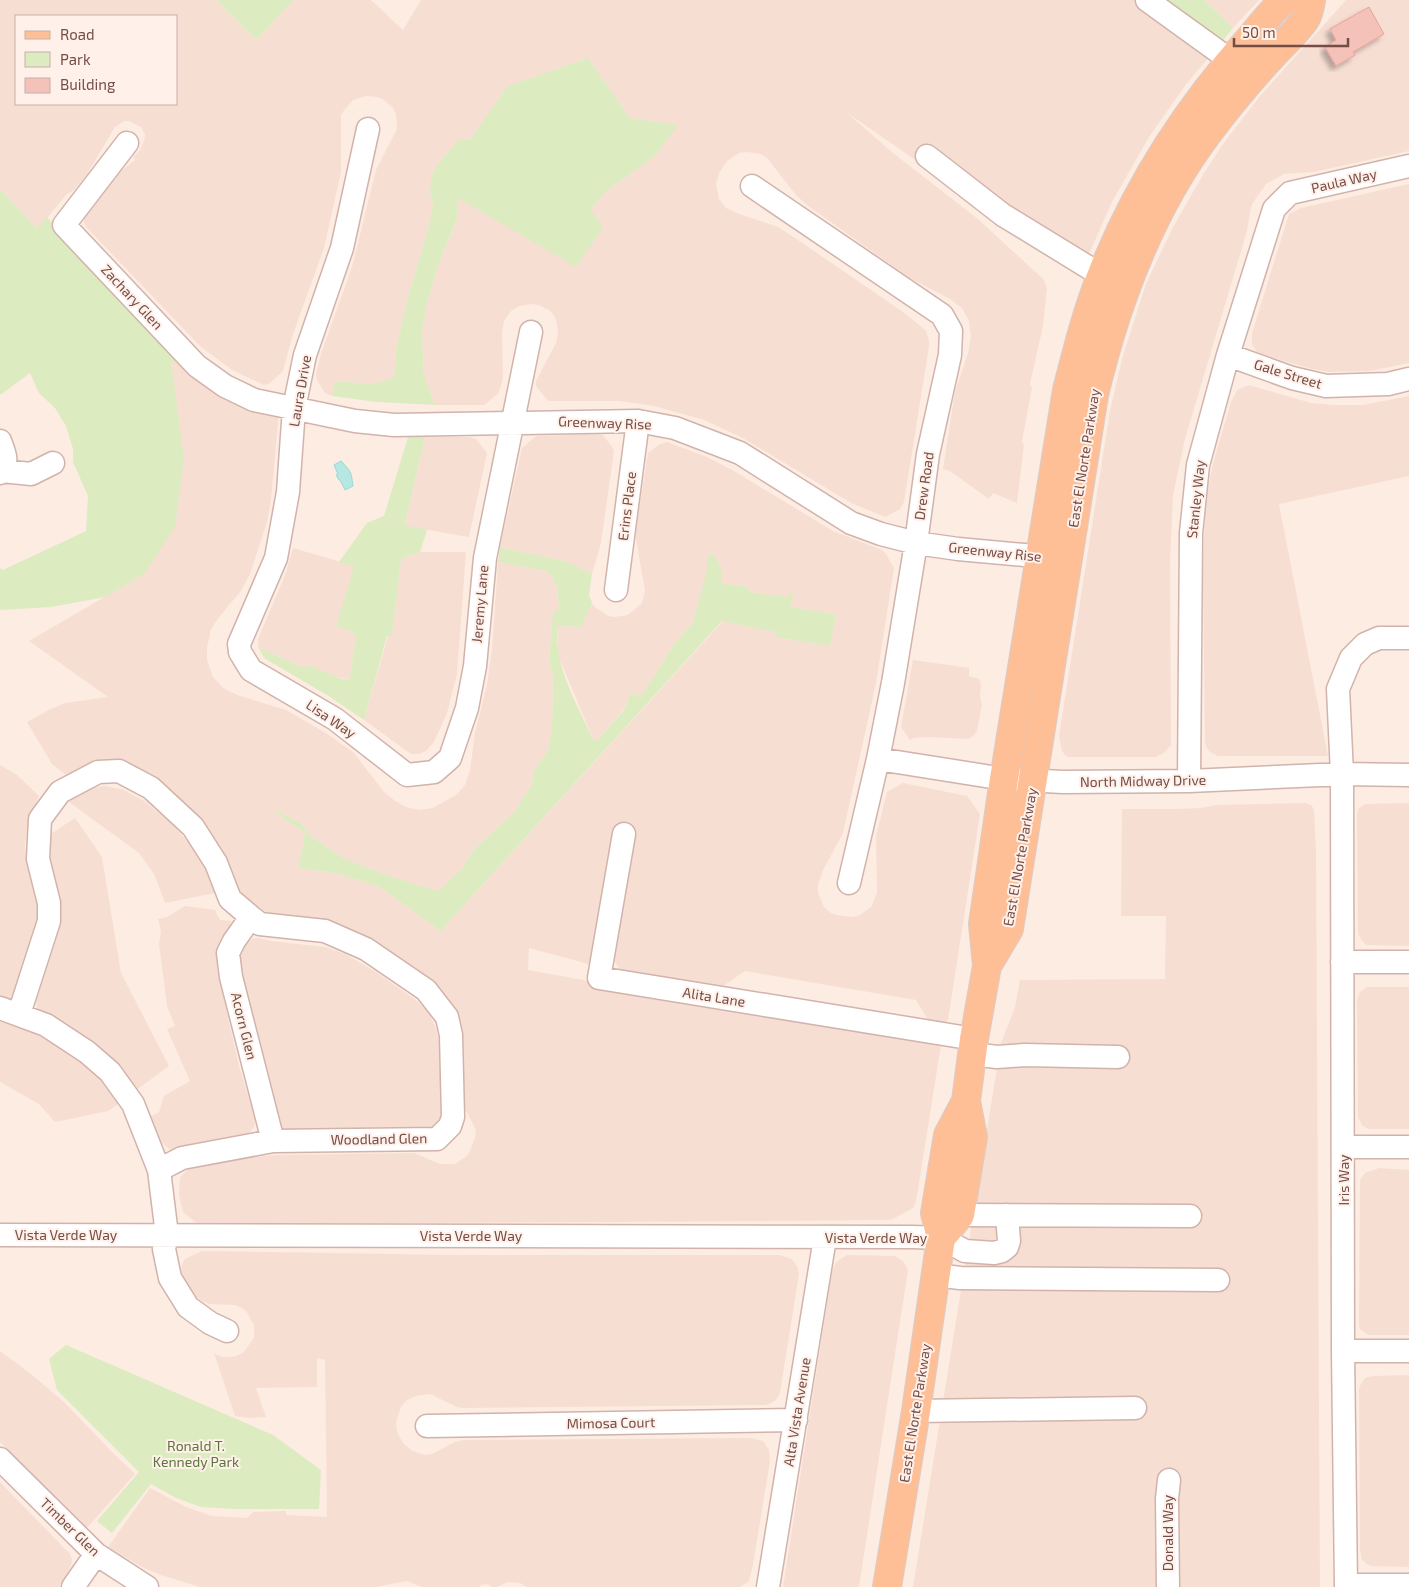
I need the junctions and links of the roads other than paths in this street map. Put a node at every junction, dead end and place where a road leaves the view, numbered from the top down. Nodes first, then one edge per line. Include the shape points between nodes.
1 (1147, 0) edge
2 (1284, 0) edge
3 (1311, 0) edge
4 (1230, 60) junction
5 (368, 129) dead end
6 (127, 143) dead end
7 (927, 156) dead end
8 (1409, 166) edge
9 (752, 186) dead end
10 (1281, 200) joint
11 (1101, 275) junction
12 (531, 332) dead end
13 (1228, 355) junction
14 (1409, 379) edge
15 (294, 408) junction
16 (638, 421) junction
17 (511, 422) junction
18 (0, 441) edge
19 (54, 463) dead end
20 (1, 472) edge
21 (916, 543) junction
22 (1040, 557) junction
23 (1068, 560) junction
24 (616, 590) dead end
25 (1409, 638) edge
26 (240, 652) joint
27 (878, 759) junction
28 (428, 773) joint
29 (1342, 774) junction
30 (1409, 775) edge
31 (1004, 779) junction
32 (1033, 781) junction
33 (1189, 781) junction
34 (624, 834) dead end
35 (849, 883) dead end
36 (251, 917) junction
37 (1342, 962) junction
38 (1409, 962) edge
39 (987, 966) junction
40 (9, 1011) edge
41 (973, 1046) junction
42 (1118, 1058) dead end
43 (966, 1101) junction
44 (273, 1141) junction
45 (1344, 1147) junction
46 (1409, 1147) edge
47 (159, 1170) junction
48 (960, 1215) junction
49 (1007, 1215) junction
50 (1190, 1216) dead end
51 (0, 1235) edge
52 (167, 1235) junction
53 (825, 1238) junction
54 (941, 1238) junction
55 (936, 1275) junction
56 (1218, 1280) dead end
57 (227, 1331) dead end
58 (1344, 1351) junction
59 (1409, 1351) edge
60 (1135, 1408) dead end
61 (916, 1411) junction
62 (796, 1420) junction
63 (427, 1426) dead end
64 (0, 1459) edge
65 (1169, 1480) dead end
66 (96, 1554) junction
67 (1409, 1584) edge
68 (1346, 1586) edge
69 (73, 1587) edge
70 (146, 1587) edge
71 (768, 1587) edge
72 (887, 1587) edge
73 (1168, 1587) edge

1 - 4 street
2 - 4 main road, East El Norte Parkway
3 - 23 main road, East El Norte Parkway via 1306,18 1206,134 1170,192 1141,249 1103,354
4 - 11 main road, East El Norte Parkway via 1187,114 1151,173 1121,228
5 - 15 street, Laura Drive via 342,248 305,355
6 - 15 street, Zachary Glen via 64,225 197,366 254,400
7 - 11 street via 1003,215
8 - 10 street, Paula Way via 1290,193
9 - 21 street, Drew Road via 942,315 951,331 950,356 928,454
10 - 13 street, Stanley Way via 1274,209
11 - 22 main road, East El Norte Parkway via 1067,390
12 - 17 street, Jeremy Lane
13 - 14 street, Gale Street via 1292,378 1326,386 1388,384
13 - 33 street, Stanley Way via 1198,465 1192,524
15 - 17 street, Greenway Rise via 355,421 394,425
15 - 26 street, Laura Drive via 288,492 276,558 239,644
16 - 17 street, Greenway Rise
16 - 21 street, Greenway Rise via 676,428 740,453 851,523
16 - 24 street, Erins Place
17 - 28 street, Jeremy Lane via 484,558 475,666 467,708 450,758 434,772
18 - 20 street via 6,456
19 - 20 street via 31,474
21 - 22 street, Greenway Rise
21 - 27 street, Drew Road
22 - 23 street, Greenway Rise
22 - 31 main road, East El Norte Parkway
23 - 32 main road, East El Norte Parkway
25 - 29 street, Iris Way via 1379,638 1365,644 1351,658 1338,689
26 - 28 street, Lisa Way via 252,670 335,719 407,774
27 - 31 street, North Midway Drive
27 - 35 street, Drew Road
29 - 30 street, North Midway Drive
29 - 33 street, North Midway Drive
29 - 37 street, Iris Way
31 - 32 street, North Midway Drive
31 - 39 main road, East El Norte Parkway via 983,924
32 - 33 street, North Midway Drive
32 - 39 main road, East El Norte Parkway via 1009,930
34 - 41 street, Alita Lane via 599,978
36 - 40 street, Woodland Glen via 230,899 216,863 193,827 151,788 119,772 98,772 60,792 40,819 38,859 49,903 49,920
36 - 44 street, Acorn Glen via 228,953 231,977
36 - 44 street, Woodland Glen via 260,924 325,932 366,949 426,990 447,1017 451,1035 454,1116 450,1126 437,1139
37 - 38 street
37 - 45 street, Iris Way
39 - 41 main road, East El Norte Parkway
40 - 47 street via 46,1025 87,1052 110,1072 134,1104
41 - 42 street via 997,1056
41 - 43 main road, East El Norte Parkway
43 - 48 main road, East El Norte Parkway via 973,1137
43 - 54 main road, East El Norte Parkway via 948,1135 935,1213
44 - 47 street, Woodland Glen via 182,1158
45 - 46 street
45 - 58 street, Iris Way
47 - 52 street
48 - 49 street
48 - 54 main road
49 - 50 street
49 - 54 street via 1009,1241 1002,1251 964,1251
51 - 52 street, Vista Verde Way
52 - 53 street, Vista Verde Way
52 - 57 street via 164,1249 170,1278 188,1307
53 - 54 street, Vista Verde Way
53 - 62 street, Alta Vista Avenue
54 - 55 main road, East El Norte Parkway
55 - 56 street via 960,1278
55 - 61 main road, East El Norte Parkway
58 - 59 street
58 - 68 street, Iris Way
60 - 61 street
61 - 72 main road, East El Norte Parkway
62 - 63 street, Mimosa Court
62 - 71 street, Alta Vista Avenue
64 - 66 street, Timber Glen
65 - 73 street, Donald Way
66 - 69 street
66 - 70 street, Timber Glen
67 - 68 street

